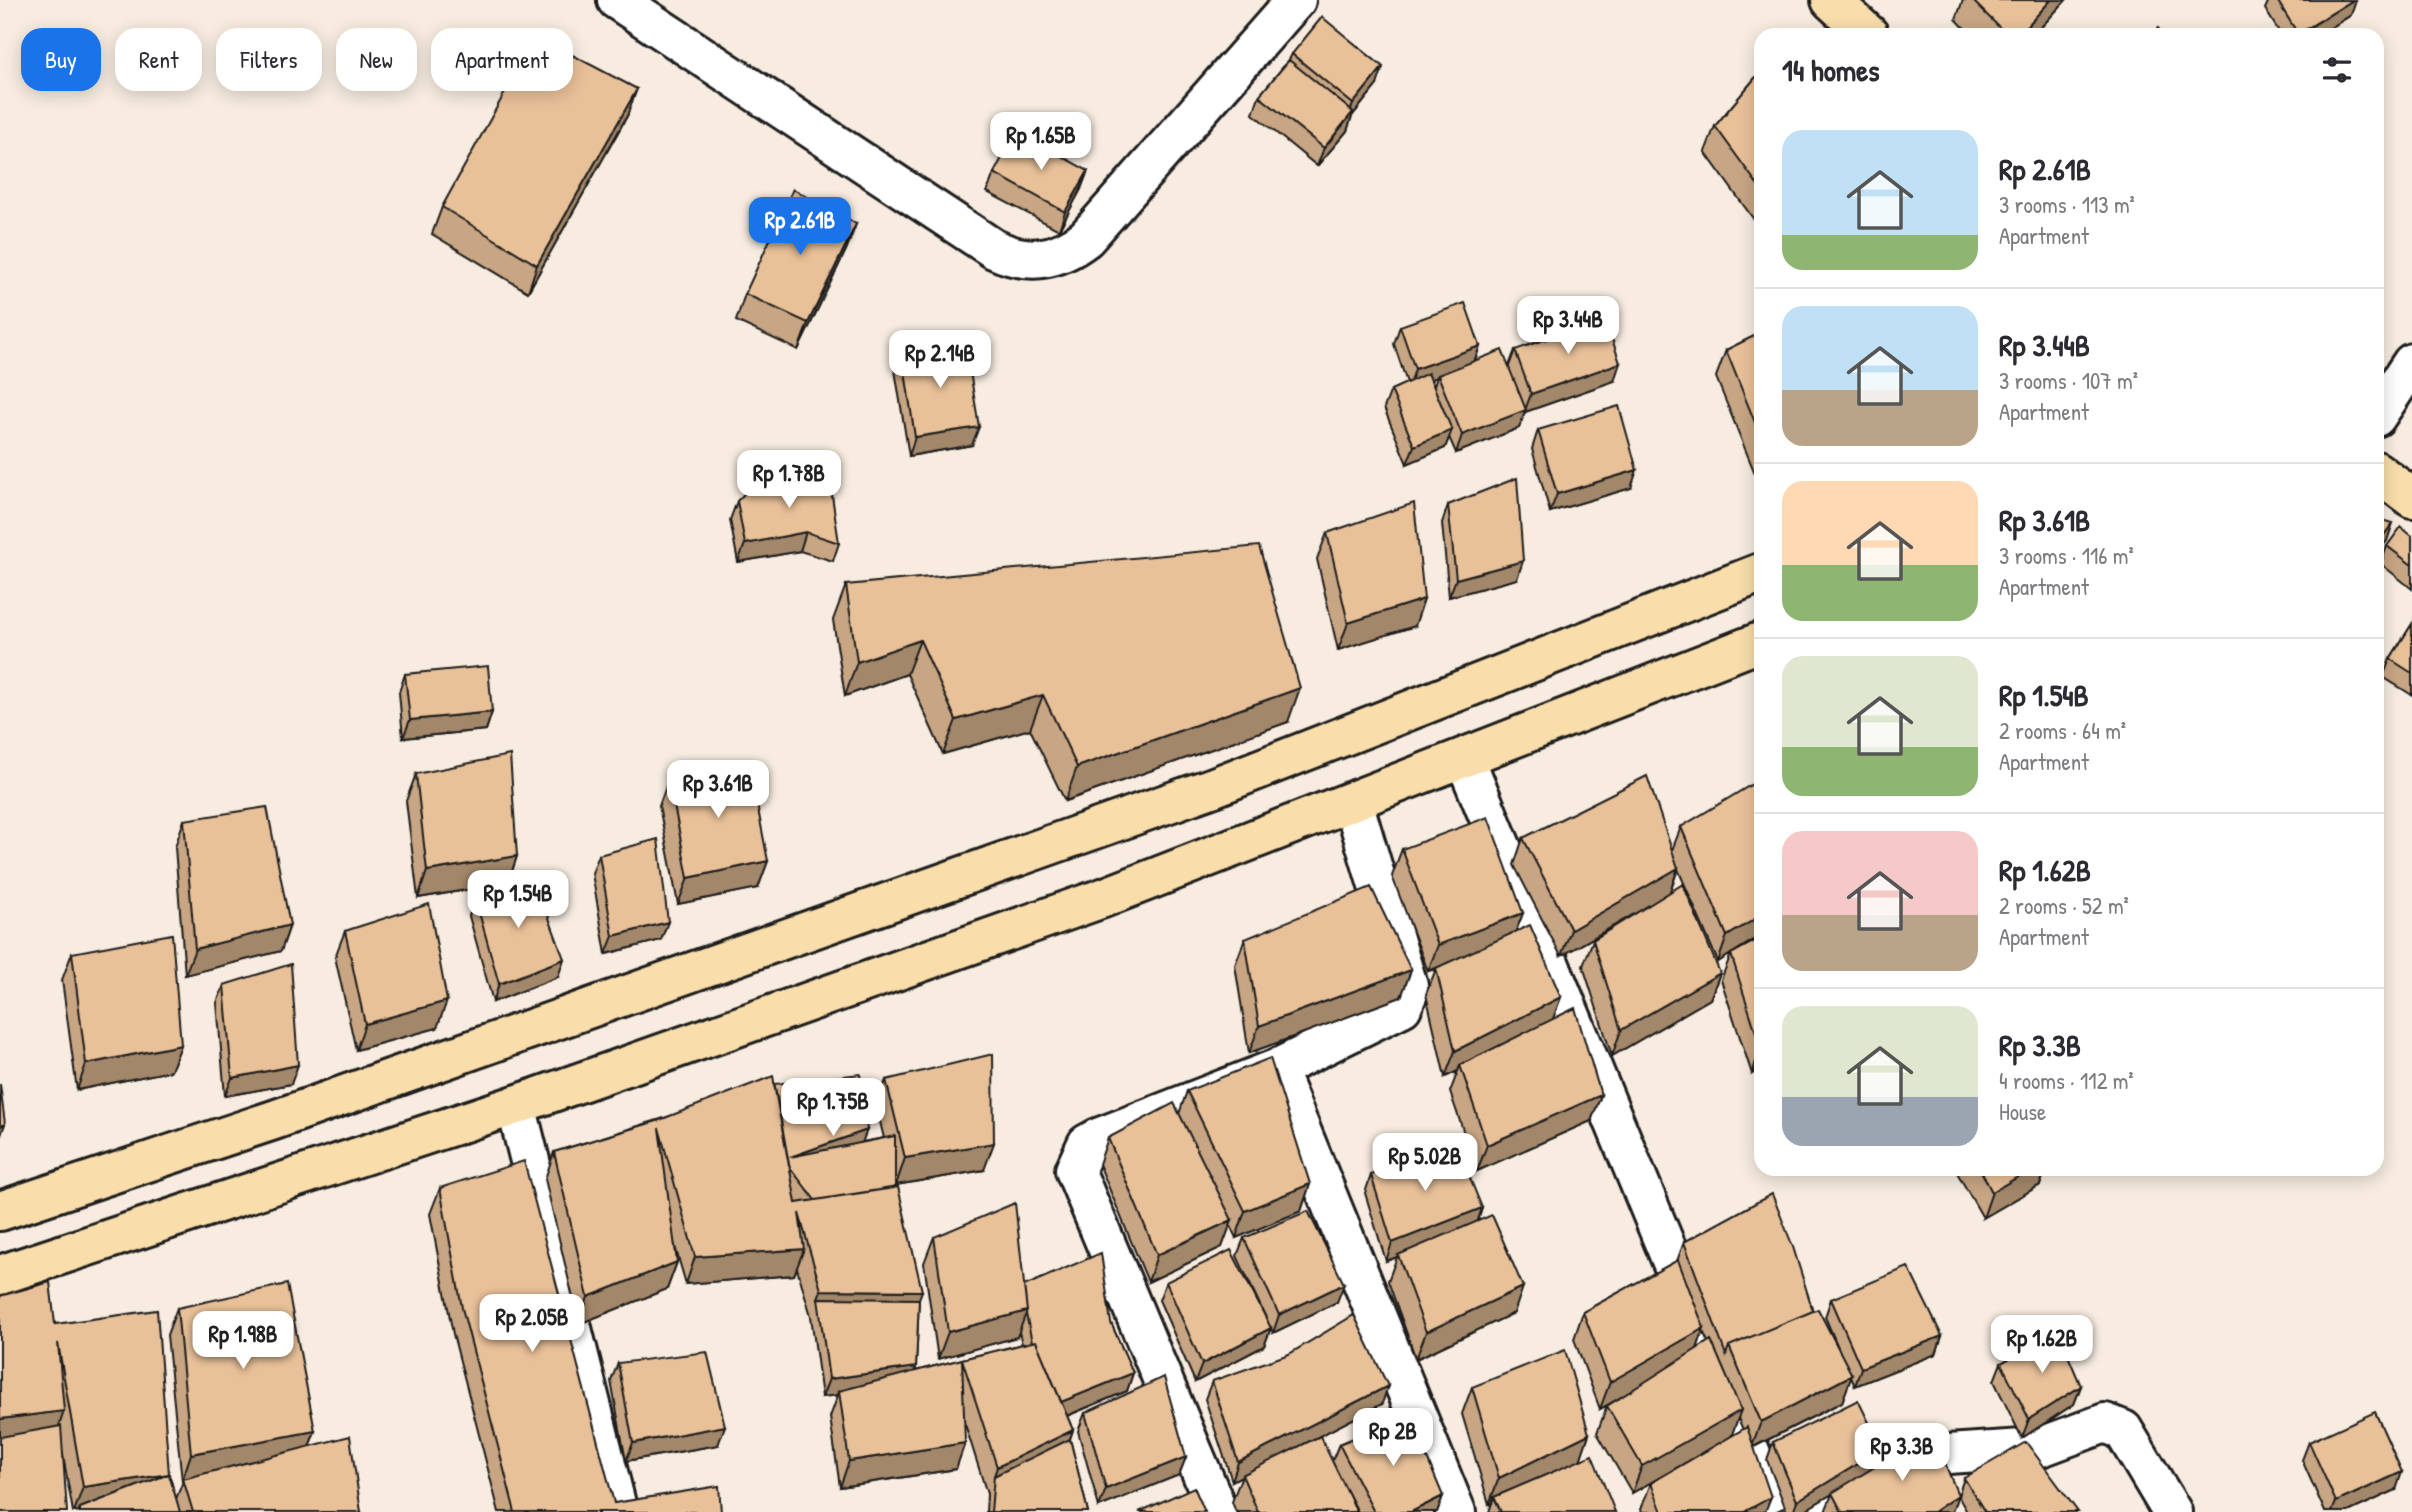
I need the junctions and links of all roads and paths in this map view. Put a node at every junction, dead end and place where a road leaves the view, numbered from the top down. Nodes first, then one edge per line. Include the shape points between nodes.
1 (617, 0) edge
2 (1296, 0) edge
3 (1831, 0) edge
4 (1861, 28) edge
5 (2412, 363) edge
6 (2384, 405) edge
7 (2384, 477) edge
8 (2412, 498) edge
9 (1754, 575) edge
10 (1754, 644) edge
11 (1465, 759) junction
12 (1353, 802) junction
13 (1276, 1069) junction
14 (516, 1105) junction
15 (156, 1160) junction
16 (0, 1210) edge
17 (174, 1217) junction
18 (0, 1275) edge
19 (617, 1508) edge
20 (1218, 1512) edge
21 (1456, 1512) edge
22 (1775, 1512) edge
23 (1811, 1512) edge
24 (2172, 1512) edge

1 - 2 street via 994,249 1030,260 1068,251 1086,238
3 - 4 main road
5 - 6 street
7 - 8 main road
9 - 15 main road via 1214,787
10 - 11 main road
11 - 12 main road
11 - 22 street
12 - 13 street via 1408,992 1398,1010
12 - 14 main road via 1103,898
13 - 20 street via 1098,1138 1087,1144 1075,1170
13 - 21 street
14 - 17 main road
14 - 19 street
15 - 16 main road
15 - 17 main road
17 - 18 main road
23 - 24 street via 1917,1456 2038,1448 2105,1423 2123,1430

